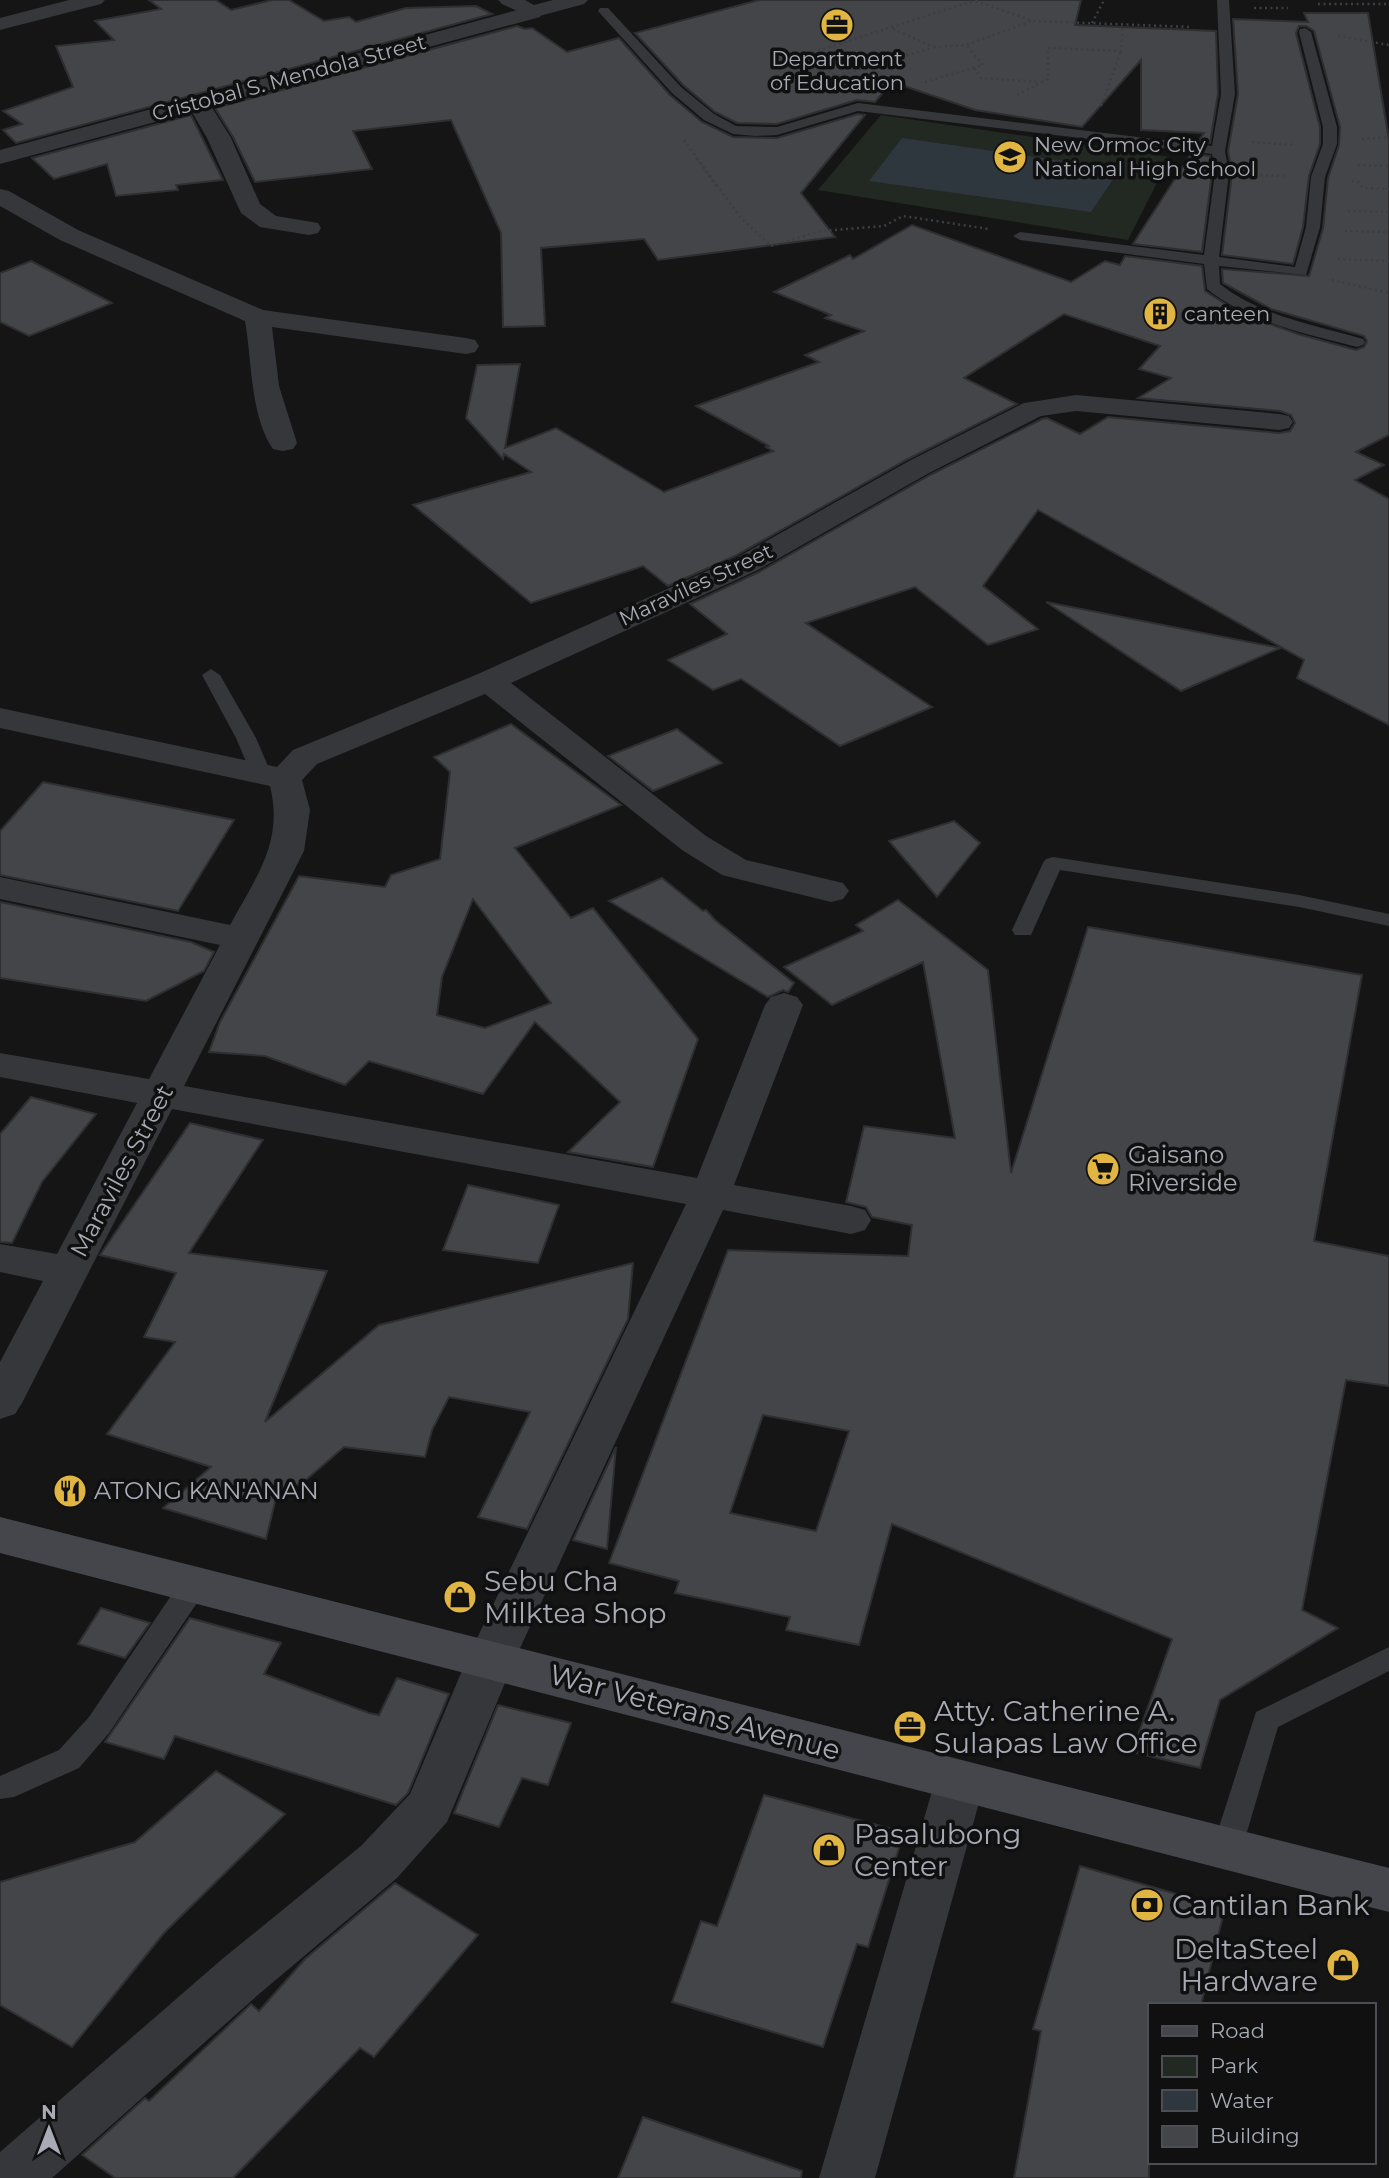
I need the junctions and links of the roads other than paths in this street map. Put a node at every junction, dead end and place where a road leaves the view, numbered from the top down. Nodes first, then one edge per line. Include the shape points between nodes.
1 (94, 0) edge
2 (509, 0) edge
3 (578, 0) edge
4 (1223, 4) edge
5 (604, 11) dead end
6 (532, 12) junction
7 (0, 24) edge
8 (1305, 32) road end
9 (198, 103) junction
10 (1218, 151) junction
11 (0, 157) edge
12 (0, 196) edge
13 (309, 228) dead end
14 (1020, 236) road end
15 (1211, 261) junction
16 (1301, 272) joint
17 (257, 317) junction
18 (1357, 342) dead end
19 (466, 346) dead end
20 (1279, 422) dead end
21 (283, 443) dead end
22 (211, 675) dead end
23 (489, 681) junction
24 (0, 718) edge
25 (273, 776) junction
26 (0, 888) edge
27 (831, 891) dead end
28 (1389, 920) edge
29 (1023, 930) dead end
30 (243, 939) junction
31 (784, 1005) dead end
32 (0, 1065) edge
33 (163, 1092) junction
34 (710, 1193) junction
35 (851, 1220) dead end
36 (0, 1258) edge
37 (70, 1271) junction
38 (0, 1403) edge
39 (0, 1535) edge
40 (193, 1586) junction
41 (1389, 1658) edge
42 (491, 1659) junction
43 (960, 1781) junction
44 (5, 1788) dead end
45 (1227, 1849) junction
46 (1389, 1890) edge
47 (11, 2178) edge
48 (847, 2178) edge

1 - 7 street
2 - 6 street
3 - 6 street, Cristobal S. Mendola Street
4 - 10 lane via 1227,94
5 - 10 lane via 706,115 726,128 767,132 858,107
6 - 9 street, Cristobal S. Mendola Street
8 - 16 lane via 1330,127 1330,144 1318,177
9 - 11 street, Cristobal S. Mendola Street
9 - 13 street via 250,208 269,222
10 - 15 lane via 1222,173
12 - 17 street via 69,235
14 - 15 lane
15 - 16 lane
15 - 18 lane via 1212,286 1222,296
17 - 19 street
17 - 21 street via 265,386
20 - 23 street, Maraviles Street via 1076,403 1034,409 919,467 747,564
22 - 25 lane
23 - 25 street, Maraviles Street via 305,757
23 - 27 street via 694,843 734,868
24 - 25 street
25 - 30 street, Maraviles Street via 293,810 287,851
26 - 30 street
28 - 29 lane via 1299,901 1053,863
30 - 33 street, Maraviles Street
31 - 34 street
32 - 33 street
33 - 34 street
33 - 37 street, Maraviles Street
34 - 35 street
34 - 42 street
36 - 37 street
37 - 38 street, Maraviles Street
39 - 40 main road, War Veterans Avenue
40 - 42 main road, War Veterans Avenue
40 - 44 lane via 99,1725 69,1759
41 - 45 lane via 1266,1720
42 - 43 main road, War Veterans Avenue
42 - 47 street via 429,1807 379,1862
43 - 45 main road, War Veterans Avenue
43 - 48 street
45 - 46 main road, War Veterans Avenue

